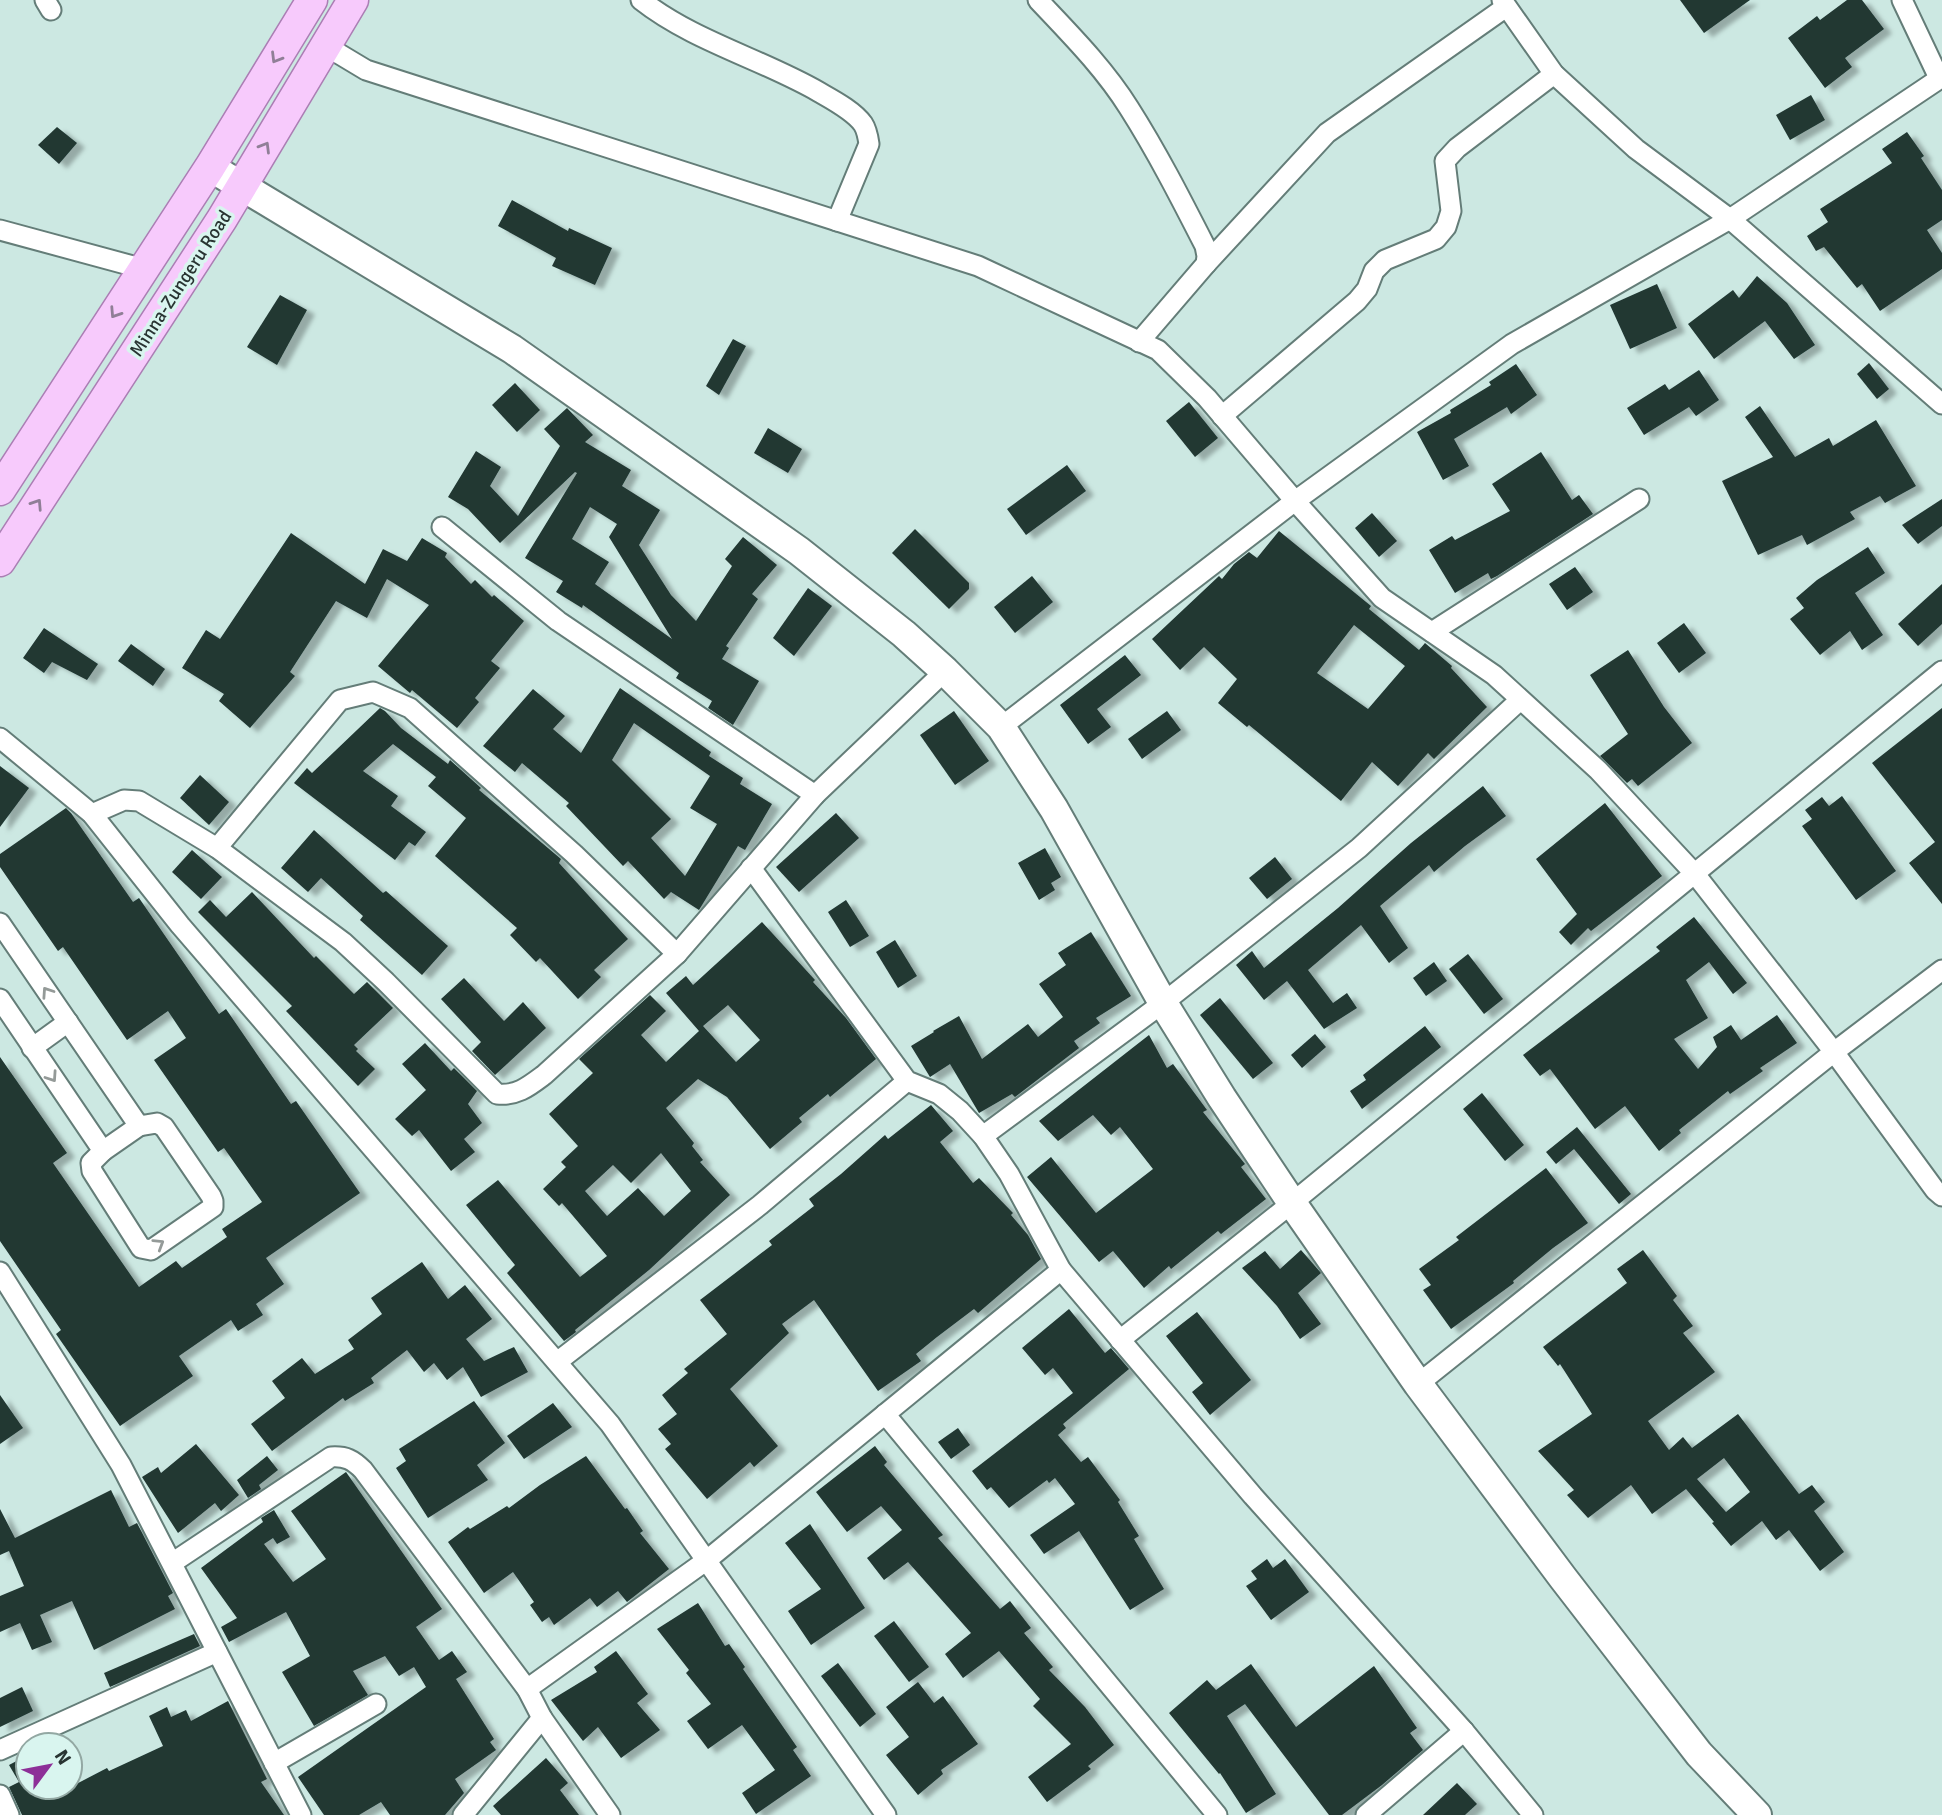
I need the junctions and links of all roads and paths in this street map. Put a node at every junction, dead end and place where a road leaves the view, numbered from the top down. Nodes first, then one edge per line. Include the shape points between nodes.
1 (312, 0) edge
2 (353, 0) edge
3 (641, 0) edge
4 (1038, 0) edge
5 (1902, 0) edge
6 (1504, 3) edge
7 (326, 46) junction
8 (1554, 74) junction
9 (1940, 77) edge
10 (210, 167) junction
11 (240, 187) junction
12 (1730, 219) junction
13 (837, 221) junction
14 (0, 230) edge
15 (1206, 264) junction
16 (144, 269) junction
17 (1139, 342) junction
18 (1942, 404) edge
19 (1222, 416) junction
20 (0, 490) edge
21 (1639, 499) dead end
22 (1295, 501) junction
23 (442, 527) dead end
24 (0, 561) edge
25 (1432, 632) junction
26 (945, 671) junction
27 (1942, 671) edge
28 (1520, 699) junction
29 (1001, 727) junction
30 (0, 738) edge
31 (815, 795) junction
32 (92, 814) junction
33 (217, 848) junction
34 (751, 868) junction
35 (1695, 874) junction
36 (0, 923) edge
37 (677, 954) junction
38 (1942, 970) edge
39 (0, 999) edge
40 (1163, 1003) junction
41 (68, 1022) junction
42 (32, 1048) junction
43 (1834, 1052) junction
44 (907, 1081) junction
45 (139, 1126) junction
46 (983, 1136) junction
47 (103, 1152) junction
48 (1942, 1196) edge
49 (1292, 1203) junction
50 (1061, 1270) junction
51 (0, 1272) edge
52 (1120, 1340) junction
53 (557, 1362) junction
54 (1418, 1384) junction
55 (885, 1414) junction
56 (707, 1560) junction
57 (172, 1563) junction
58 (217, 1652) junction
59 (527, 1689) junction
60 (376, 1704) dead end
61 (542, 1718) junction
62 (1464, 1731) junction
63 (0, 1750) edge
64 (274, 1763) junction
65 (0, 1796) edge
66 (9, 1815) edge
67 (301, 1815) edge
68 (463, 1815) edge
69 (610, 1815) edge
70 (886, 1815) edge
71 (1217, 1815) edge
72 (1366, 1815) edge
73 (1533, 1815) edge
74 (1756, 1815) edge

1 -> 10 main road, Minna-Zungeru Road
2 - 7 main road, Minna-Zungeru Road
3 - 13 street via 663,17 798,80 862,122 869,144
4 - 15 street via 1128,106 1205,246
5 - 9 street
6 - 8 street
6 - 15 street via 1326,133
11 -> 7 main road, Minna-Zungeru Road
7 - 13 street via 366,70
8 - 12 street via 1636,149
8 - 19 street via 1445,161 1451,211 1436,239 1385,260 1357,301
9 - 12 street
10 - 11 street
10 - 16 main road, Minna-Zungeru Road
24 -> 11 main road, Minna-Zungeru Road
11 - 26 street via 512,349 799,551
12 - 18 street
12 - 22 street via 1512,344
13 - 17 street via 978,266
14 - 16 street
15 - 17 street
16 -> 20 main road, Minna-Zungeru Road
17 - 19 street via 1158,350
19 - 22 street
21 - 25 street
22 - 25 street via 1382,598
22 - 29 street
23 - 31 street via 558,621
25 - 28 street
26 - 29 street
26 - 31 street
27 - 35 street
28 - 35 street via 1598,770
28 - 40 street via 1359,848
29 - 40 street via 1054,809
30 - 32 street
31 - 34 street
32 - 33 street via 124,800 139,802
32 - 53 street via 180,925
33 - 37 street via 343,942 496,1094 517,1093 544,1075
33 - 37 street via 340,700 373,692 410,708 574,854
34 - 37 street
34 - 44 street
35 - 43 street
35 - 49 street
41 -> 36 street
38 - 43 street
39 - 42 street
40 - 46 street
40 - 49 street
41 - 42 street
41 - 45 street
42 -> 47 street
43 - 48 street
43 - 54 street
44 - 46 street via 939,1094
44 - 53 street via 760,1205
45 - 47 street
47 -> 45 street via 91,1163 92,1171 141,1248 151,1250 213,1207 211,1196 164,1127 157,1123
46 - 50 street
49 - 52 street
49 - 54 street
50 - 52 street
50 - 55 street
51 - 57 street via 121,1465
52 - 62 street
53 - 56 street via 610,1424
54 - 74 street via 1699,1754
55 - 56 street
55 - 71 street
56 - 59 street
56 - 70 street
57 - 58 street
57 - 59 street via 331,1457 342,1456 363,1470
58 - 63 street
58 - 64 street
59 - 61 street
60 - 64 street
61 - 68 street
61 - 69 street
62 - 72 street
62 - 73 street
64 - 67 street
65 - 66 street

